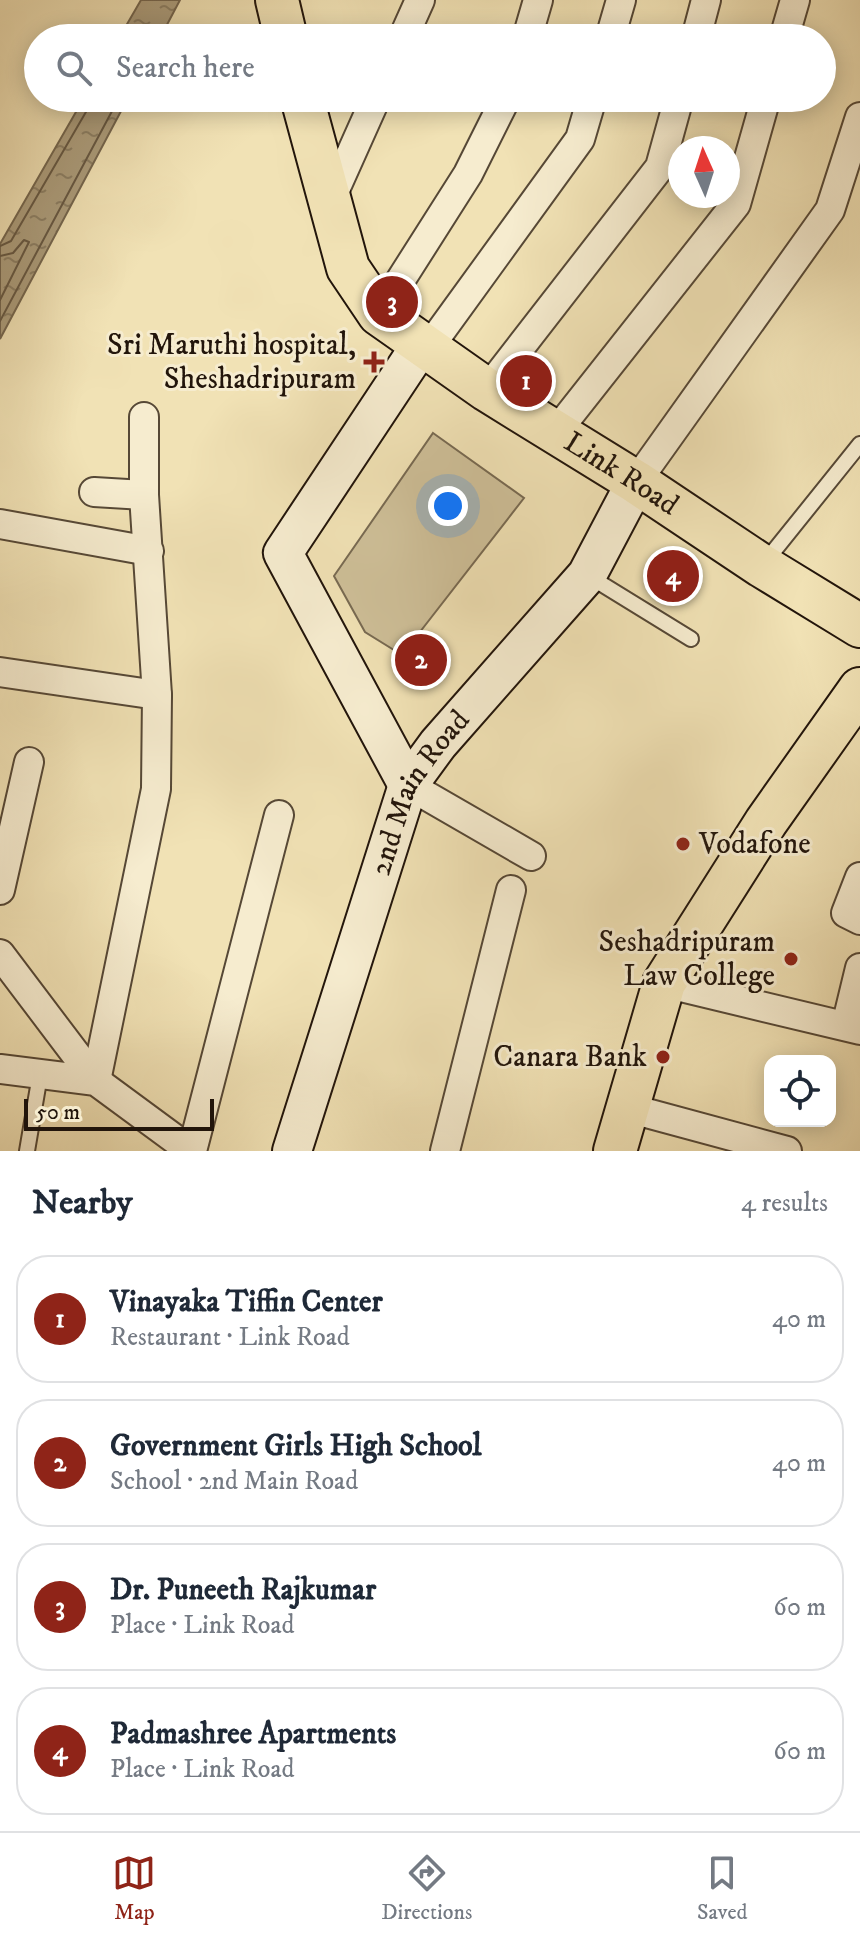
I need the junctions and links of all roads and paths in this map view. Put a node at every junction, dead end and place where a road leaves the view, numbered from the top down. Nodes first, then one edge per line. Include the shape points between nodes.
1 (277, 0) edge
2 (420, 0) edge
3 (538, 0) edge
4 (621, 0) edge
5 (706, 0) edge
6 (795, 0) edge
7 (283, 24) edge
8 (409, 24) edge
9 (531, 24) edge
10 (614, 24) edge
11 (700, 24) edge
12 (788, 24) edge
13 (306, 112) edge
14 (370, 112) edge
15 (499, 112) edge
16 (588, 112) edge
17 (675, 112) edge
18 (762, 112) edge
19 (860, 117) edge
20 (854, 157) edge
21 (329, 203) junction
22 (379, 314) junction
23 (424, 347) junction
24 (487, 390) junction
25 (144, 417) dead end
26 (556, 432) junction
27 (860, 444) edge
28 (636, 482) junction
29 (94, 492) dead end
30 (144, 495) junction
31 (0, 524) edge
32 (149, 551) junction
33 (762, 566) junction
34 (587, 575) junction
35 (860, 626) edge
36 (691, 639) dead end
37 (0, 672) edge
38 (860, 689) edge
39 (157, 695) junction
40 (29, 762) dead end
41 (408, 785) junction
42 (279, 815) dead end
43 (531, 856) dead end
44 (860, 877) edge
45 (0, 890) edge
46 (511, 890) dead end
47 (860, 920) edge
48 (0, 954) edge
49 (860, 968) edge
50 (664, 983) junction
51 (853, 1028) edge
52 (0, 1069) edge
53 (40, 1075) junction
54 (96, 1081) junction
55 (628, 1108) junction
56 (27, 1151) edge
57 (192, 1151) edge
58 (292, 1151) edge
59 (445, 1151) edge
60 (615, 1151) edge
61 (787, 1151) edge

1 - 7 main road
2 - 8 street
3 - 9 street
4 - 10 street
5 - 11 street
6 - 12 street
13 - 21 main road, Link Road
14 - 21 street
15 - 22 street via 468,174
16 - 23 street via 580,139
17 - 24 street via 660,167
18 - 26 street via 736,204
19 - 20 street
20 - 28 street via 830,210
21 - 22 main road, Link Road via 348,268
22 - 23 main road, Link Road
23 - 24 main road, Link Road
23 - 41 street via 283,553
24 - 26 main road, Link Road
25 - 30 street
26 - 28 main road, Link Road
27 - 33 lane
28 - 33 main road, Link Road
28 - 34 street, 2nd Main Road
29 - 30 street
30 - 32 street
31 - 32 street
32 - 39 street
33 - 35 main road, Link Road
34 - 36 lane
34 - 41 street, 2nd Main Road
37 - 39 street
38 - 50 main road via 766,822
39 - 54 street via 156,789
40 - 45 street
41 - 43 street
41 - 58 street, 2nd Main Road
42 - 57 street
44 - 47 street via 846,913
46 - 59 street
48 - 54 street
49 - 51 street
50 - 51 street
50 - 55 main road
52 - 53 street
53 - 54 street
53 - 56 lane
54 - 57 street
55 - 60 main road
55 - 61 street

